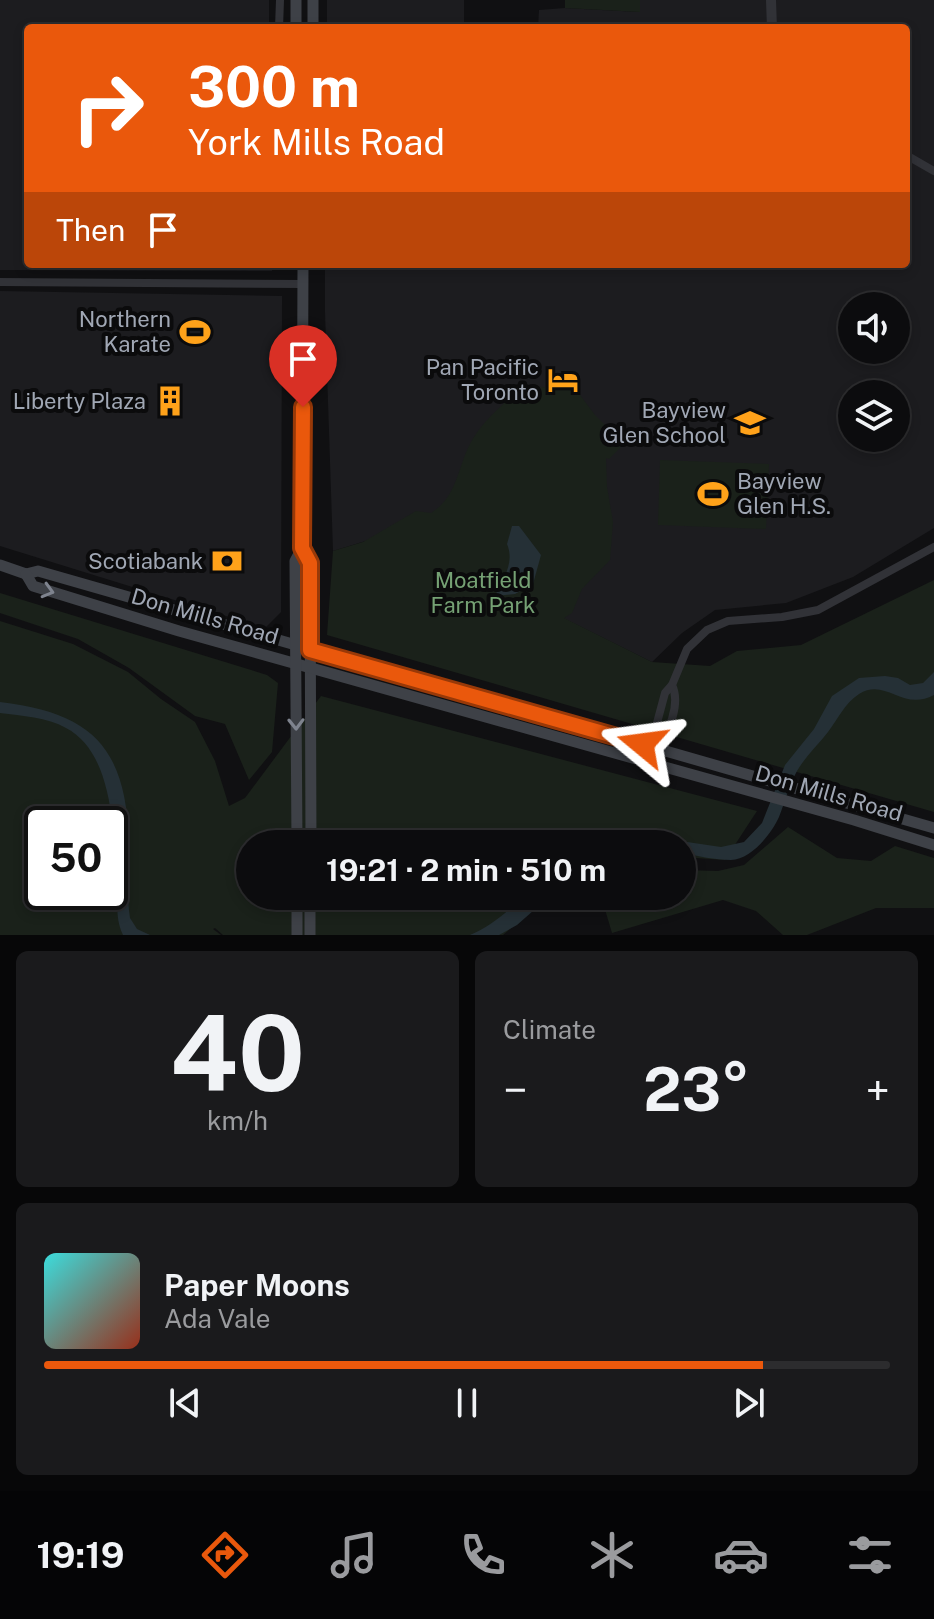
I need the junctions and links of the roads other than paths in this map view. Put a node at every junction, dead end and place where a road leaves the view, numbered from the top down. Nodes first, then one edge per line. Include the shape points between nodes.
1 (280, 0) edge
2 (296, 0) edge
3 (313, 0) edge
4 (771, 0) edge
5 (279, 24) edge
6 (296, 24) edge
7 (313, 24) edge
8 (772, 24) edge
9 (910, 157) edge
10 (934, 171) edge
11 (303, 268) edge
12 (0, 282) edge
13 (303, 284) junction
14 (934, 547) edge
15 (302, 548) junction
16 (0, 565) edge
17 (26, 574) junction
18 (81, 583) junction
19 (77, 599) junction
20 (166, 608) junction
21 (159, 624) junction
22 (295, 646) junction
23 (310, 650) junction
24 (295, 662) junction
25 (310, 667) junction
26 (655, 749) junction
27 (651, 763) junction
28 (934, 828) edge
29 (297, 830) edge
30 (311, 830) edge
31 (934, 845) edge
32 (297, 910) edge
33 (310, 910) edge
34 (297, 935) edge
35 (310, 935) edge

1 - 5 street
2 - 6 main road
3 - 7 main road
4 - 8 street
9 - 10 street
11 - 13 main road
12 - 13 street
13 - 15 main road
14 - 26 street via 818,610 713,626 687,649 665,693
15 - 22 main road via 295,561
15 - 23 main road via 310,563
16 - 17 main road, Don Mills Road
17 - 18 main road, Don Mills Road via 38,571
17 -> 19 main road, Don Mills Road via 33,586
18 - 19 main road
18 - 20 main road, Don Mills Road
19 - 21 main road, Don Mills Road
20 - 21 main road
20 - 22 main road, Don Mills Road
21 - 24 main road, Don Mills Road
22 - 23 main road, Don Mills Road
22 - 24 main road
23 - 25 main road
23 - 26 main road, Don Mills Road
24 - 25 main road, Don Mills Road
24 -> 29 main road
25 - 27 main road, Don Mills Road
25 - 30 main road
26 - 27 street
26 - 28 main road, Don Mills Road
27 - 31 main road, Don Mills Road
32 - 34 main road
33 - 35 main road

